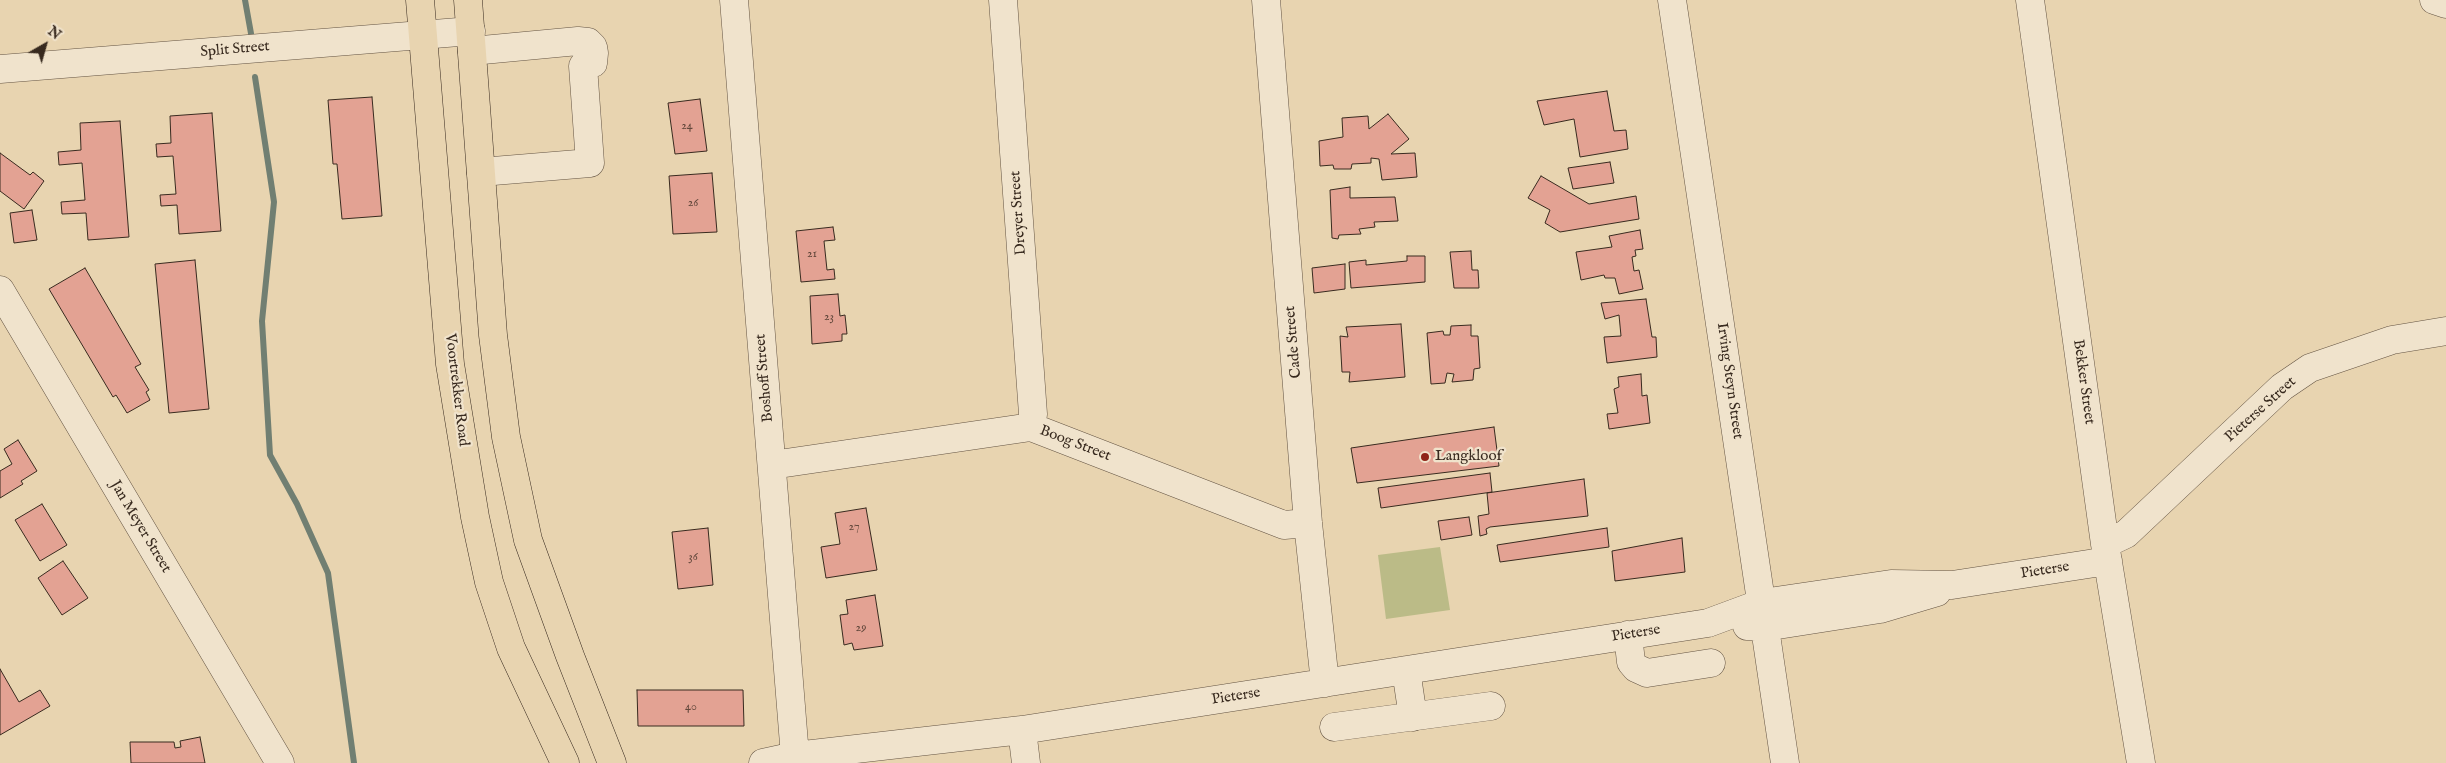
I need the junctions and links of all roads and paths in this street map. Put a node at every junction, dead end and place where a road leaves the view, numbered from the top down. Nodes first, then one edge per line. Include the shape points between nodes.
1 (420, 0) edge
2 (468, 0) edge
3 (734, 0) edge
4 (1003, 0) edge
5 (1266, 0) edge
6 (1672, 0) edge
7 (2030, 0) edge
8 (2434, 0) edge
9 (2446, 4) edge
10 (423, 35) junction
11 (472, 41) junction
12 (0, 69) edge
13 (481, 172) junction
14 (0, 290) edge
15 (2446, 331) edge
16 (1032, 427) junction
17 (772, 465) junction
18 (1308, 523) junction
19 (2107, 552) junction
20 (1764, 615) junction
21 (1628, 635) junction
22 (1711, 663) dead end
23 (1406, 670) junction
24 (1325, 683) junction
25 (1491, 706) dead end
26 (1413, 717) junction
27 (1334, 727) dead end
28 (1022, 730) junction
29 (795, 756) junction
30 (280, 763) edge
31 (565, 763) edge
32 (612, 763) edge
33 (763, 763) edge
34 (1026, 763) edge
35 (1785, 763) edge
36 (2141, 763) edge

1 - 10 main road, Voortrekker Road
2 - 11 main road
3 - 17 street, Boshoff Street
4 - 16 street, Dreyer Street
5 - 18 street, Cade Street
6 - 20 street, Irving Steyn Street
7 - 19 street, Bekker Street
8 - 9 street
10 - 11 street, Split Street
10 - 12 street, Split Street
10 - 31 main road, Voortrekker Road via 450,364 475,517 489,582 511,648
11 - 13 main road
11 - 13 street, Split Street via 578,41 590,44 594,60 583,66 590,163
13 - 32 main road via 493,335 506,437 526,530
14 - 30 street, Jan Meyer Street
15 - 19 street, Pieterse Street via 2392,340 2310,368 2282,386
16 - 17 street, Boog Street
16 - 18 street, Boog Street via 1284,525
17 - 29 street, Boshoff Street
18 - 24 street, Cade Street
19 - 20 street, Pieterse via 1952,586 1891,584
19 - 36 street, Bekker Street
20 - 21 street, Pieterse
20 - 35 street, Irving Steyn Street
21 - 22 street via 1631,662 1647,673
21 - 23 street, Pieterse
23 - 24 street, Pieterse
23 - 26 street
24 - 28 street, Pieterse
25 - 26 street
26 - 27 street
28 - 29 street, Pieterse
28 - 34 street
29 - 33 street, Pieterse

